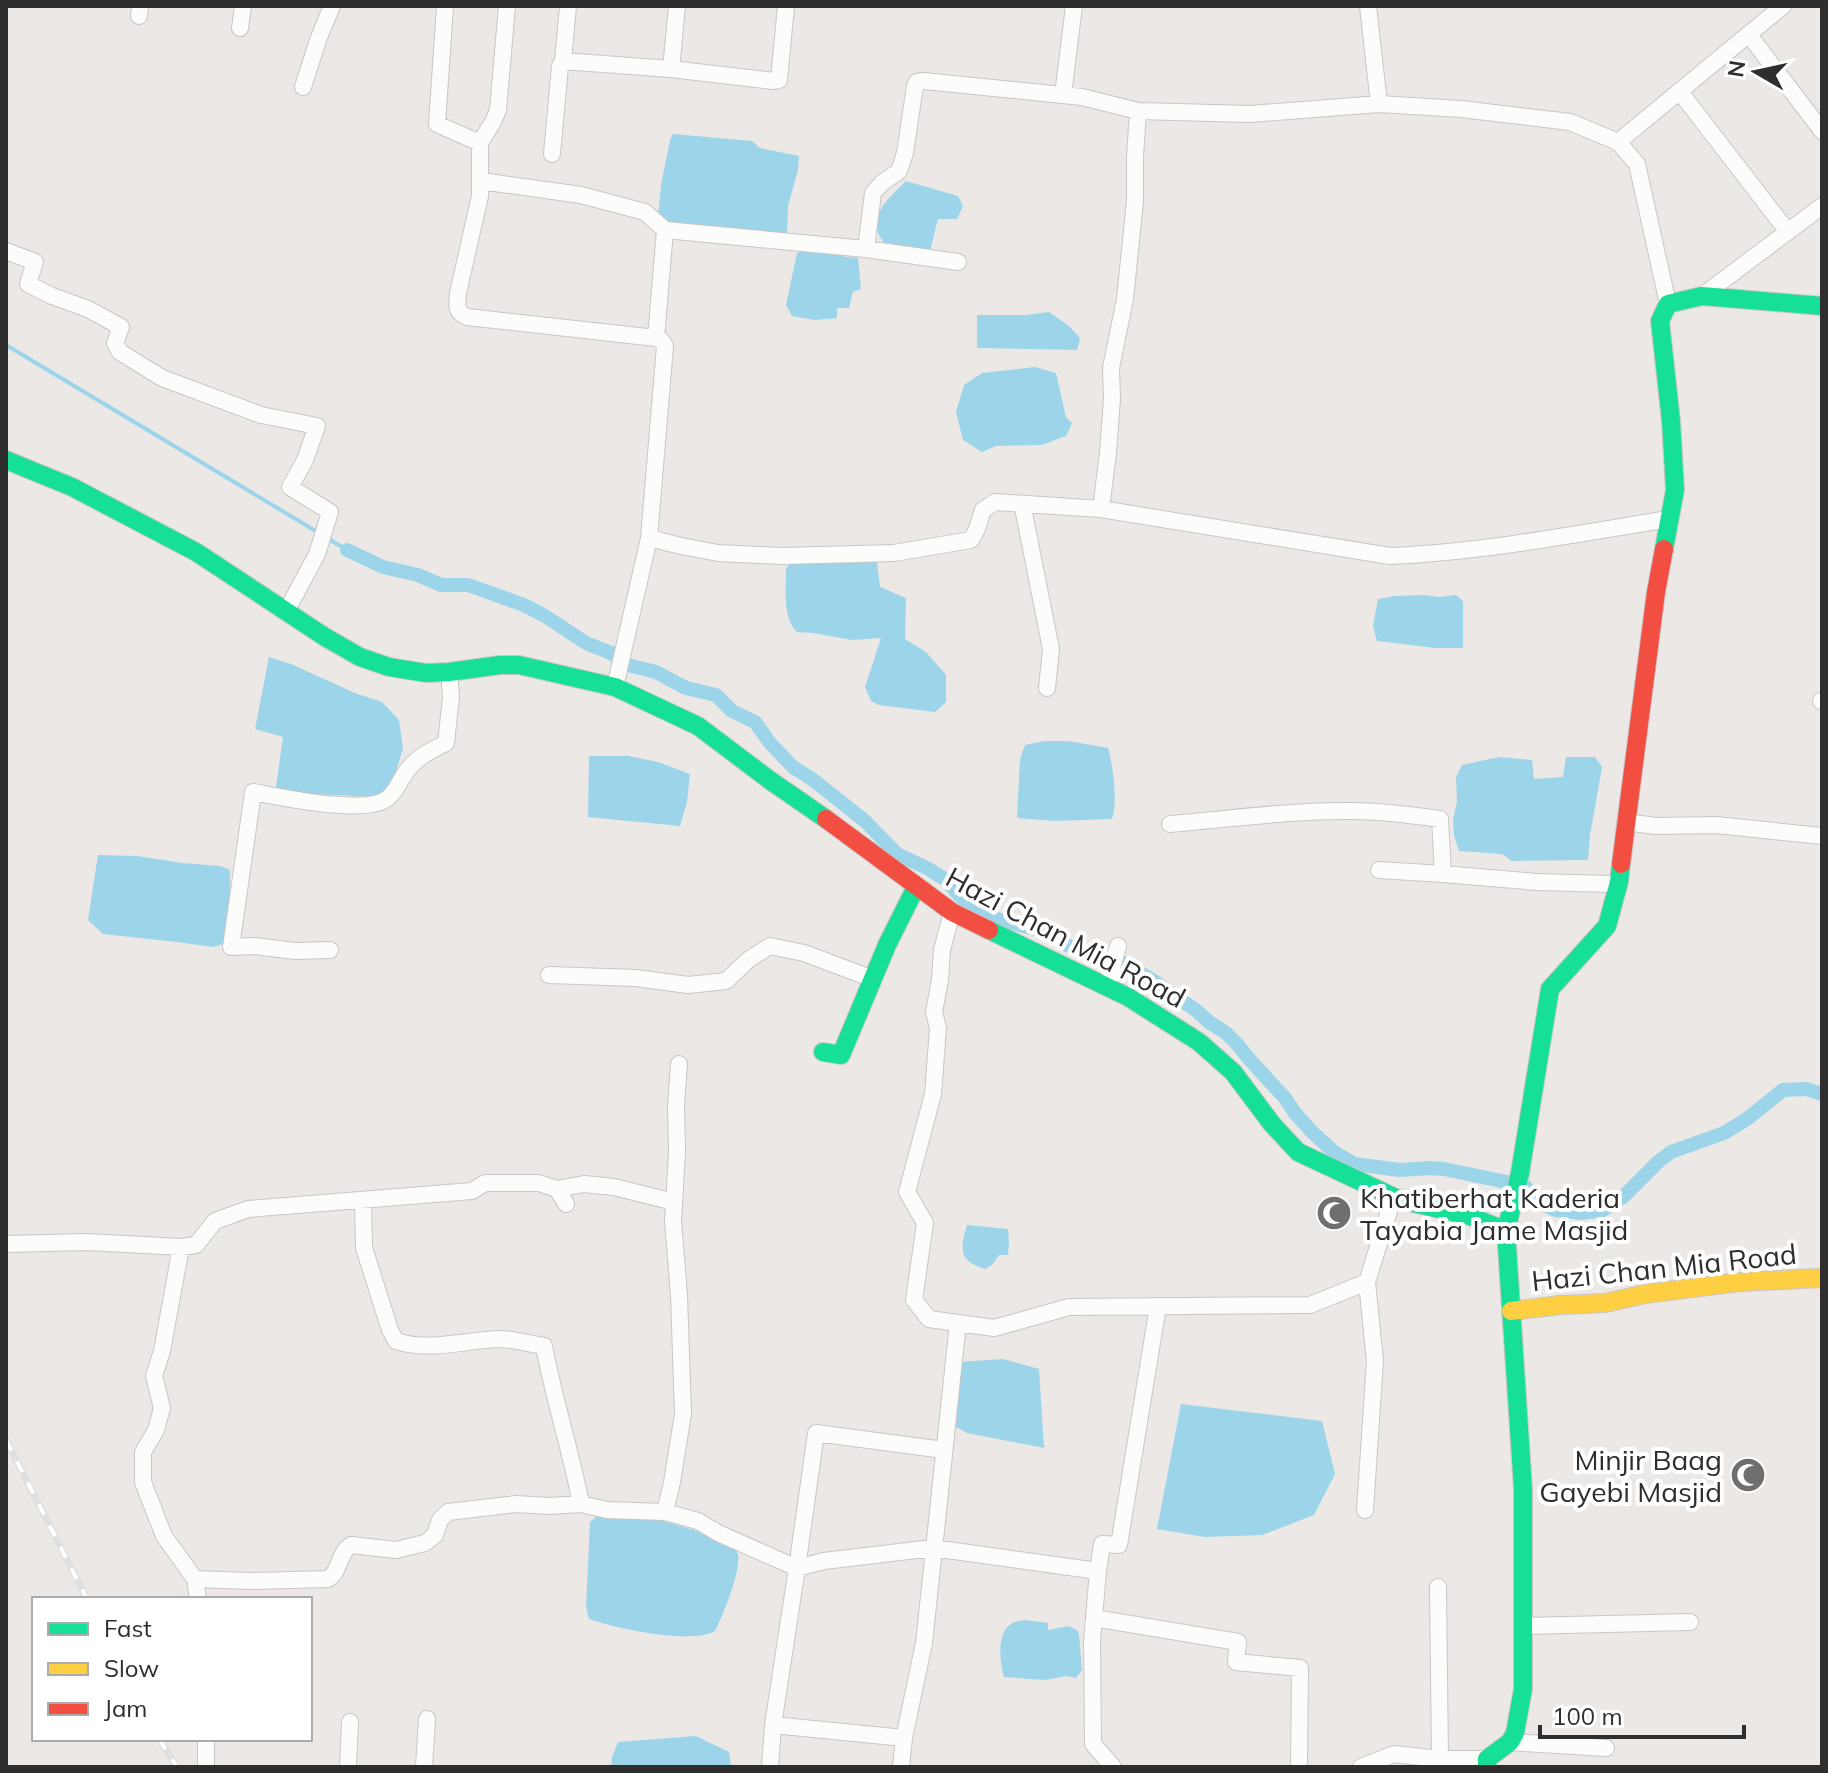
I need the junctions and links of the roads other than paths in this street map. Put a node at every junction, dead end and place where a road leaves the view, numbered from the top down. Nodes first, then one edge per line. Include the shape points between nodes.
1 (243, 6) edge
2 (332, 6) edge
3 (445, 6) edge
4 (507, 6) edge
5 (568, 6) edge
6 (677, 6) edge
7 (786, 6) edge
8 (1074, 6) edge
9 (1368, 6) edge
10 (1783, 6) edge
11 (240, 28) dead end
12 (1749, 35) junction
13 (563, 61) junction
14 (671, 69) junction
15 (303, 87) dead end
16 (1680, 92) junction
17 (1063, 95) junction
18 (1379, 104) junction
19 (1138, 111) junction
20 (1822, 131) edge
21 (1618, 142) junction
22 (480, 143) junction
23 (552, 154) dead end
24 (481, 181) junction
25 (1822, 206) edge
26 (665, 230) junction
27 (1788, 232) junction
28 (866, 249) junction
29 (6, 251) edge
30 (958, 262) dead end
31 (1702, 296) junction
32 (1668, 304) junction
33 (1822, 306) edge
34 (656, 338) junction
35 (6, 460) edge
36 (1025, 504) junction
37 (1101, 509) junction
38 (1669, 519) junction
39 (649, 538) junction
40 (286, 612) junction
41 (449, 672) junction
42 (615, 687) junction
43 (1047, 688) dead end
44 (1625, 822) junction
45 (1170, 824) dead end
46 (1822, 836) edge
47 (1379, 870) dead end
48 (1443, 874) junction
49 (1619, 882) junction
50 (916, 887) junction
51 (952, 912) junction
52 (1118, 946) dead end
53 (330, 950) dead end
54 (549, 975) dead end
55 (873, 979) junction
56 (1107, 987) junction
57 (823, 1052) dead end
58 (679, 1064) dead end
59 (557, 1189) junction
60 (1400, 1200) junction
61 (363, 1201) junction
62 (674, 1202) junction
63 (566, 1204) dead end
64 (1506, 1231) junction
65 (6, 1244) edge
66 (181, 1247) junction
67 (1822, 1278) edge
68 (1367, 1282) junction
69 (1158, 1306) junction
70 (1511, 1311) junction
71 (958, 1323) junction
72 (944, 1450) junction
73 (581, 1504) junction
74 (1365, 1510) dead end
75 (665, 1512) junction
76 (933, 1548) junction
77 (797, 1568) junction
78 (1098, 1571) junction
79 (195, 1579) junction
80 (1438, 1587) dead end
81 (198, 1597) edge
82 (1094, 1618) junction
83 (1690, 1622) dead end
84 (1523, 1626) junction
85 (427, 1719) dead end
86 (350, 1722) dead end
87 (773, 1725) junction
88 (904, 1738) junction
89 (206, 1741) edge
90 (1510, 1742) junction
91 (1606, 1748) dead end
92 (1440, 1759) junction
93 (1487, 1763) edge
94 (1369, 1765) edge
95 (206, 1767) edge
96 (348, 1767) edge
97 (424, 1767) edge
98 (770, 1767) edge
99 (901, 1767) edge
100 (1113, 1767) edge
101 (1299, 1767) edge

1 - 11 street
2 - 15 street
3 - 22 street via 437,124
4 - 22 street via 498,110
5 - 13 street
6 - 14 street
7 - 14 street via 779,80
8 - 17 street
9 - 18 street
10 - 12 street
12 - 16 street
12 - 20 street
13 - 14 street
13 - 23 street
16 - 21 street
16 - 27 street
17 - 19 street
17 - 28 street via 917,82 899,171 873,193
18 - 19 street via 1250,114
18 - 21 street via 1570,122
19 - 37 street via 1135,201 1125,299 1111,368
21 - 32 street via 1637,164
22 - 24 street
24 - 26 street via 581,195 645,212
24 - 34 street via 458,293 460,315
25 - 27 street
26 - 28 street
26 - 34 street
27 - 31 street
28 - 30 street
29 - 40 street via 35,262 28,284 121,327 115,343 120,352 162,378 261,415 317,426 290,487 330,512 317,554
31 - 32 street
31 - 33 street
32 - 38 street via 1660,321 1675,490
34 - 39 street via 665,346
35 - 40 street, Hazi Chan Mia Road via 72,487 196,552
36 - 37 street
36 - 39 street via 989,505 971,540 894,553 718,553
36 - 43 street via 1051,649
37 - 38 street via 1390,556
38 - 44 street
39 - 42 street
40 - 41 street, Hazi Chan Mia Road via 360,657 389,667
41 - 42 street, Hazi Chan Mia Road via 519,665
41 - 53 street via 446,743 409,767 380,804 329,805 253,792 231,947
42 - 50 street, Hazi Chan Mia Road via 698,726
44 - 46 street
44 - 49 street
45 - 48 street via 1354,811 1440,819
47 - 48 street
48 - 49 street
49 - 64 street via 1607,926 1550,989
50 - 51 street, Hazi Chan Mia Road
50 - 55 street
51 - 56 street, Hazi Chan Mia Road
51 - 71 street via 934,1012 938,1028 933,1094 907,1192 925,1223 914,1300 929,1319
52 - 56 street
54 - 55 street via 688,985 726,981 770,946
55 - 57 street via 841,1055
56 - 60 street, Hazi Chan Mia Road via 1199,1042 1233,1072 1298,1152
58 - 62 street
59 - 61 street via 539,1183 485,1183 472,1191
59 - 62 street via 584,1184 614,1187
59 - 63 street
60 - 64 street, Hazi Chan Mia Road via 1470,1216
60 - 68 street via 1391,1205
61 - 66 street via 248,1209 215,1221 196,1245
61 - 73 street via 364,1248 396,1341 408,1345 501,1339 544,1346
62 - 75 street via 683,1414
64 - 70 street
65 - 66 street
66 - 79 street via 154,1376 162,1408 143,1452 143,1482 164,1536
67 - 70 street, Hazi Chan Mia Road via 1739,1282
68 - 69 street via 1310,1305
68 - 74 street via 1375,1361
69 - 71 street via 1069,1307 994,1328
69 - 78 street via 1119,1545 1102,1544
70 - 84 street via 1523,1489
71 - 72 street
72 - 76 street
72 - 77 street via 816,1433
73 - 75 street
73 - 79 street via 448,1512 425,1543 396,1550 346,1547 328,1579
75 - 77 street via 698,1521
76 - 77 street
76 - 78 street
76 - 88 street via 924,1643
77 - 87 street
78 - 82 street
79 - 81 street
80 - 92 street
82 - 100 street via 1093,1744
82 - 101 street via 1238,1642 1236,1662 1300,1668
83 - 84 street
84 - 90 street via 1523,1689
85 - 97 street
86 - 96 street
87 - 88 street
87 - 98 street
88 - 99 street
89 - 95 street
90 - 91 street
90 - 93 street
92 - 93 street
92 - 94 street via 1394,1754

